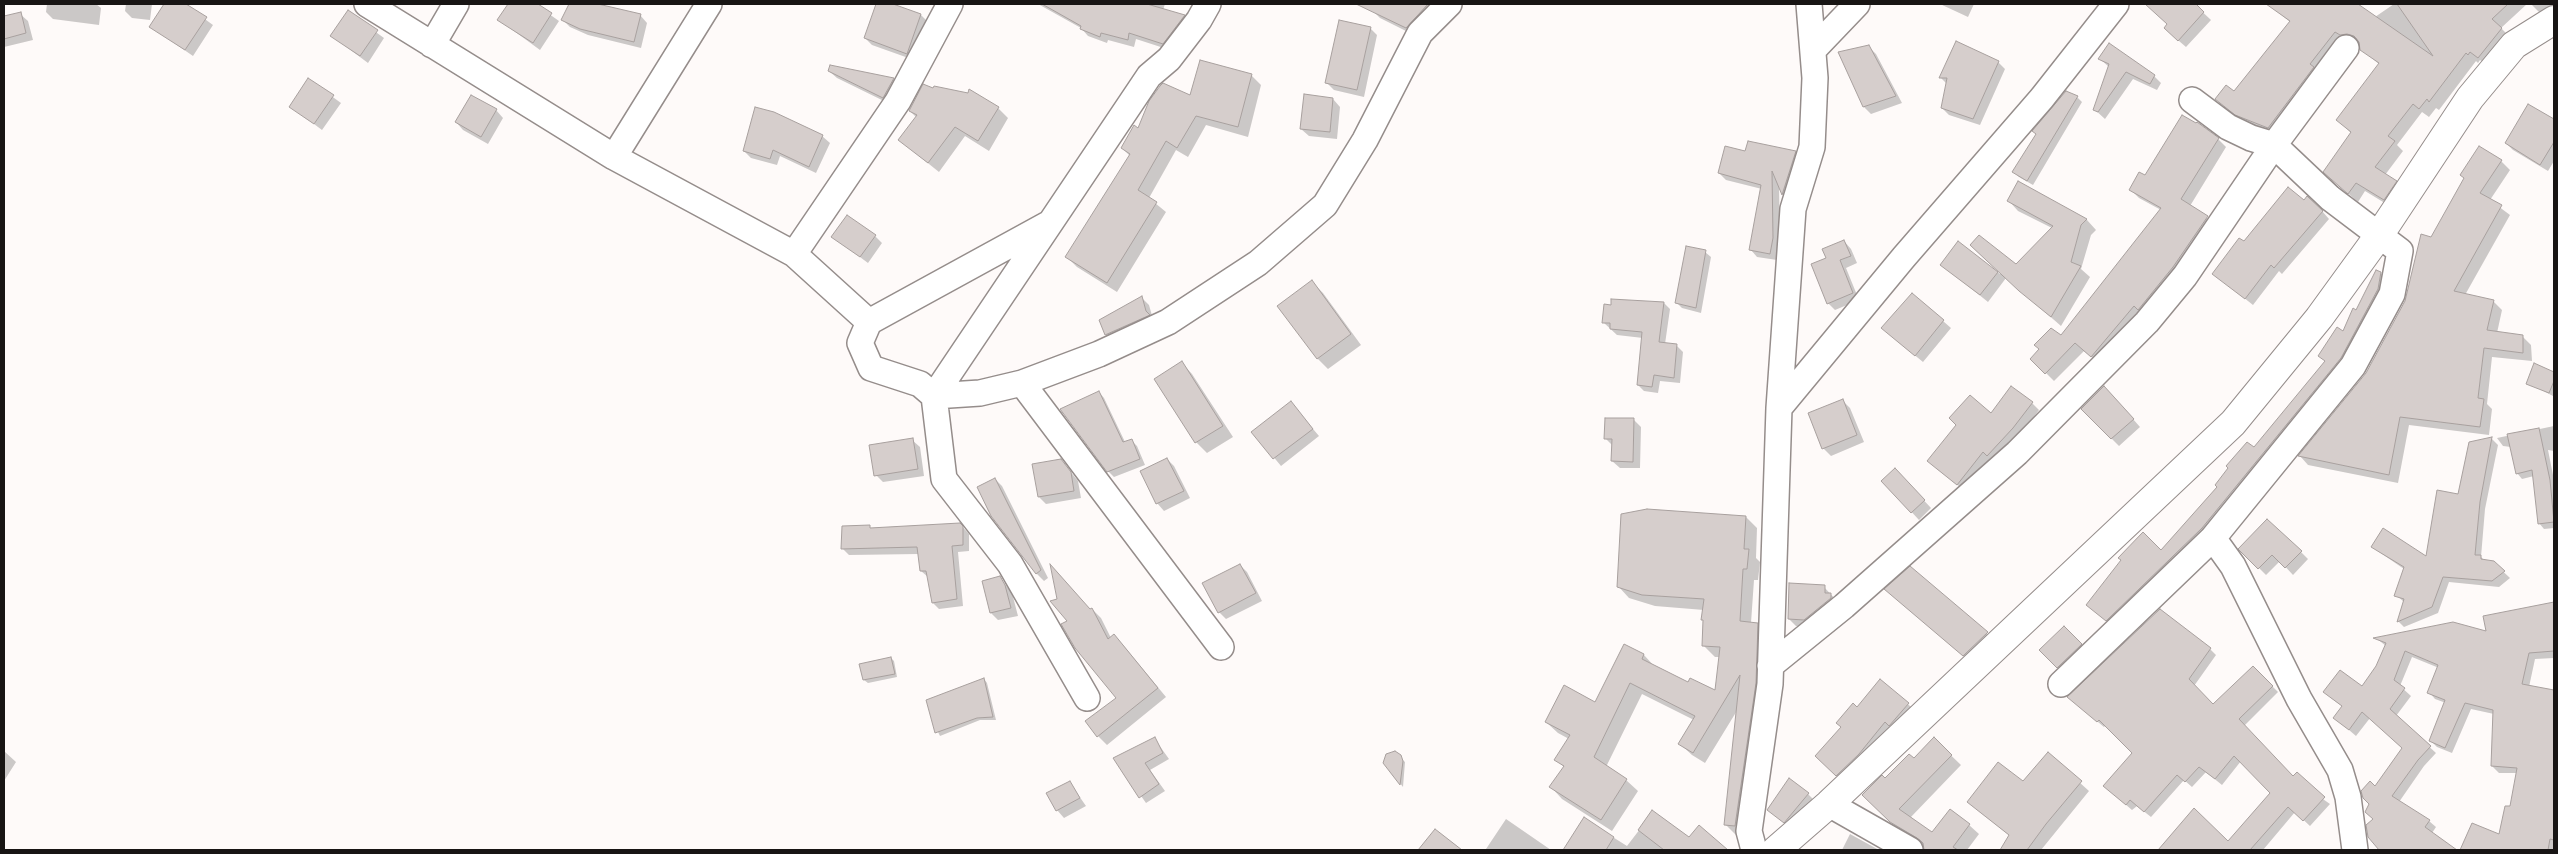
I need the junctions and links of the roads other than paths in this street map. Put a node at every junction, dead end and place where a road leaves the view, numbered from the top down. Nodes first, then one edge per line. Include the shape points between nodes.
1 (367, 4) edge
2 (456, 4) edge
3 (709, 4) edge
4 (950, 4) edge
5 (1208, 4) edge
6 (1449, 4) edge
7 (1809, 4) edge
8 (1857, 4) edge
9 (2116, 4) edge
10 (2554, 20) edge
11 (432, 45) junction
12 (2346, 48) dead end
13 (1813, 50) junction
14 (2192, 100) dead end
15 (2274, 145) junction
16 (614, 157) junction
17 (1048, 224) junction
18 (2380, 234) junction
19 (794, 254) junction
20 (869, 322) junction
21 (1022, 383) junction
22 (934, 396) junction
23 (1779, 408) junction
24 (2213, 538) junction
25 (1221, 647) dead end
26 (1770, 666) junction
27 (2061, 684) dead end
28 (1087, 698) dead end
29 (1828, 804) junction
30 (1754, 850) edge
31 (1776, 850) edge
32 (1910, 850) edge
33 (2355, 850) edge

1 - 11 street
2 - 11 street
3 - 16 street
4 - 19 street via 898,101
5 - 17 street via 1169,59 1149,76
6 - 21 street via 1420,33 1365,140 1318,211 1258,263 1168,322 1099,354
7 - 13 street
8 - 13 street
9 - 23 street via 2042,98
10 - 18 street via 2514,45 2470,98
11 - 16 street
12 - 15 street
13 - 23 street via 1812,148 1793,209
14 - 15 street via 2228,127
15 - 18 street via 2330,198
15 - 26 street via 2184,276 2147,322 2011,459 1844,606
16 - 19 street
17 - 20 street
17 - 22 street
18 - 24 street via 2400,251 2392,294 2353,366
18 - 29 street via 2319,318 2234,423
19 - 20 street
20 - 22 street via 860,343 871,368 920,384
21 - 22 street via 980,393
21 - 25 street
22 - 28 street via 944,479 1010,564
23 - 26 street
24 - 27 street
24 - 33 street via 2233,566 2299,699 2340,770 2348,797
26 - 30 street via 1749,831
29 - 31 street
29 - 32 street

